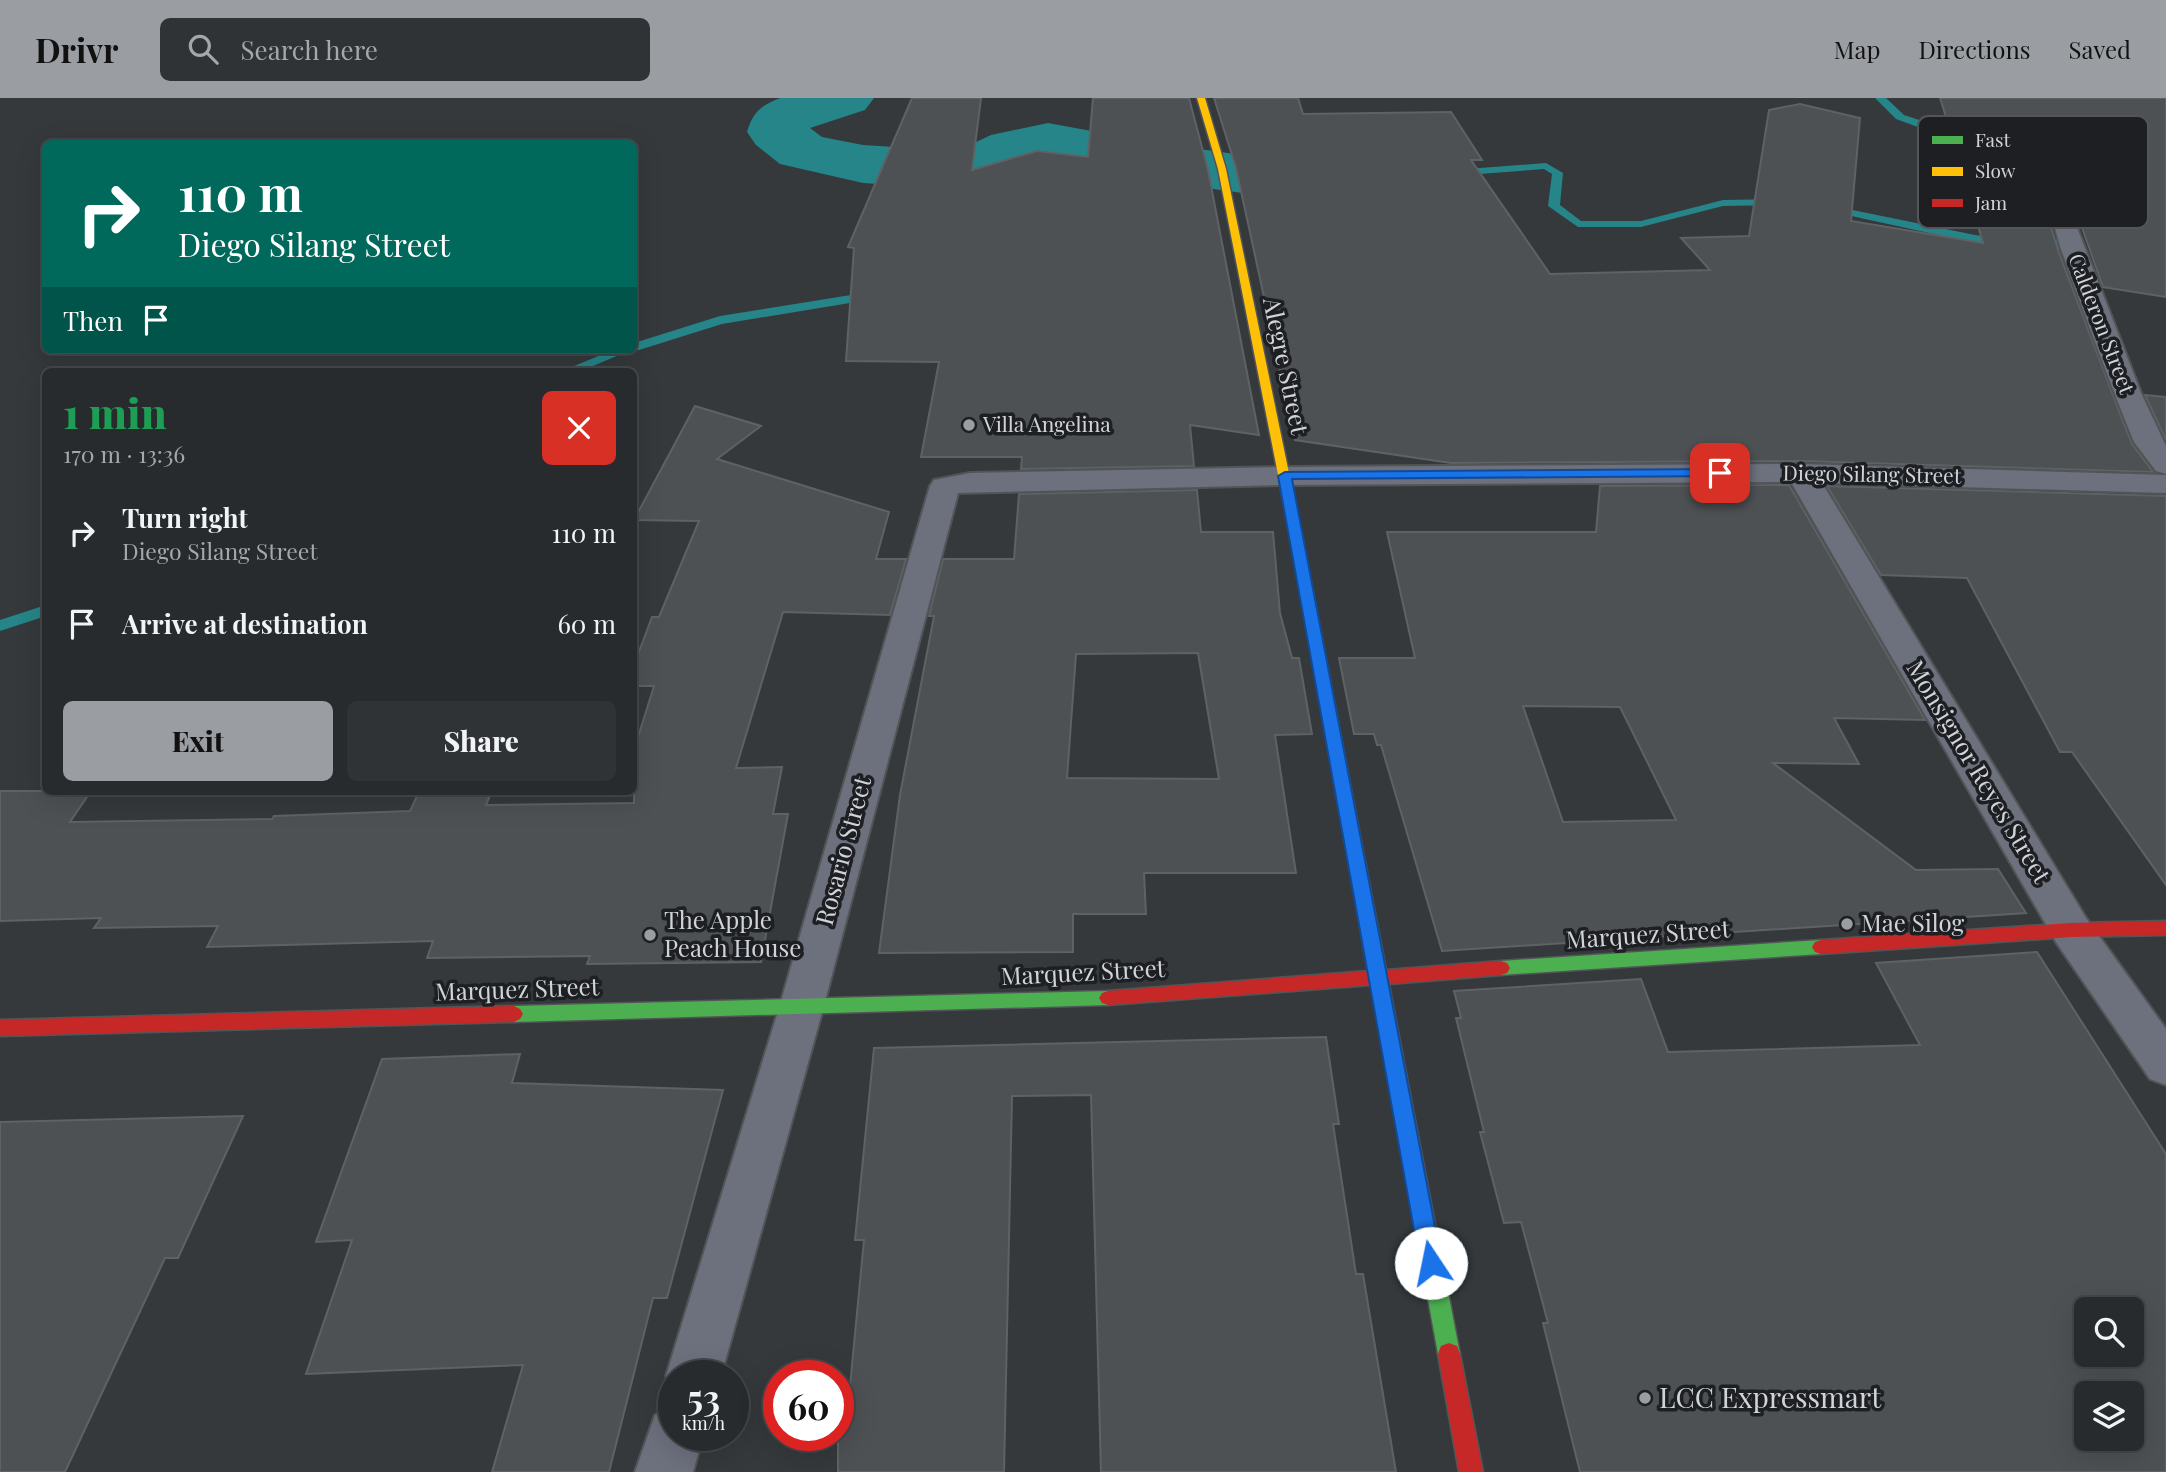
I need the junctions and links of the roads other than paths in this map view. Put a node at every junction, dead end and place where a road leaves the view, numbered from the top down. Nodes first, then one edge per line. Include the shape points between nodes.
1 (1201, 98) edge
2 (2065, 228) edge
3 (2166, 465) edge
4 (1801, 472) junction
5 (1285, 476) junction
6 (2166, 484) edge
7 (945, 486) joint
8 (2166, 928) edge
9 (2071, 930) junction
10 (1377, 976) junction
11 (802, 1005) junction
12 (0, 1028) edge
13 (2166, 1065) edge
14 (698, 1360) edge
15 (670, 1451) edge
16 (664, 1472) edge
17 (1471, 1472) edge

1 - 5 main road, Alegre Street via 1222,169
2 - 3 street, Calderon Street via 2127,393 2148,442
4 - 5 street, Diego Silang Street
4 - 6 street, Diego Silang Street
4 - 9 street, Monsignor Reyes Street
5 - 7 street, Diego Silang Street
5 - 10 main road, Alegre Street
7 - 11 street, Rosario Street
8 - 9 main road, Marquez Street
9 - 10 main road, Marquez Street
9 - 13 street, Monsignor Reyes Street
10 - 11 main road, Marquez Street via 1104,998
10 - 17 main road, Alegre Street
11 - 12 main road, Marquez Street
11 - 14 street, Rosario Street
15 - 16 street

